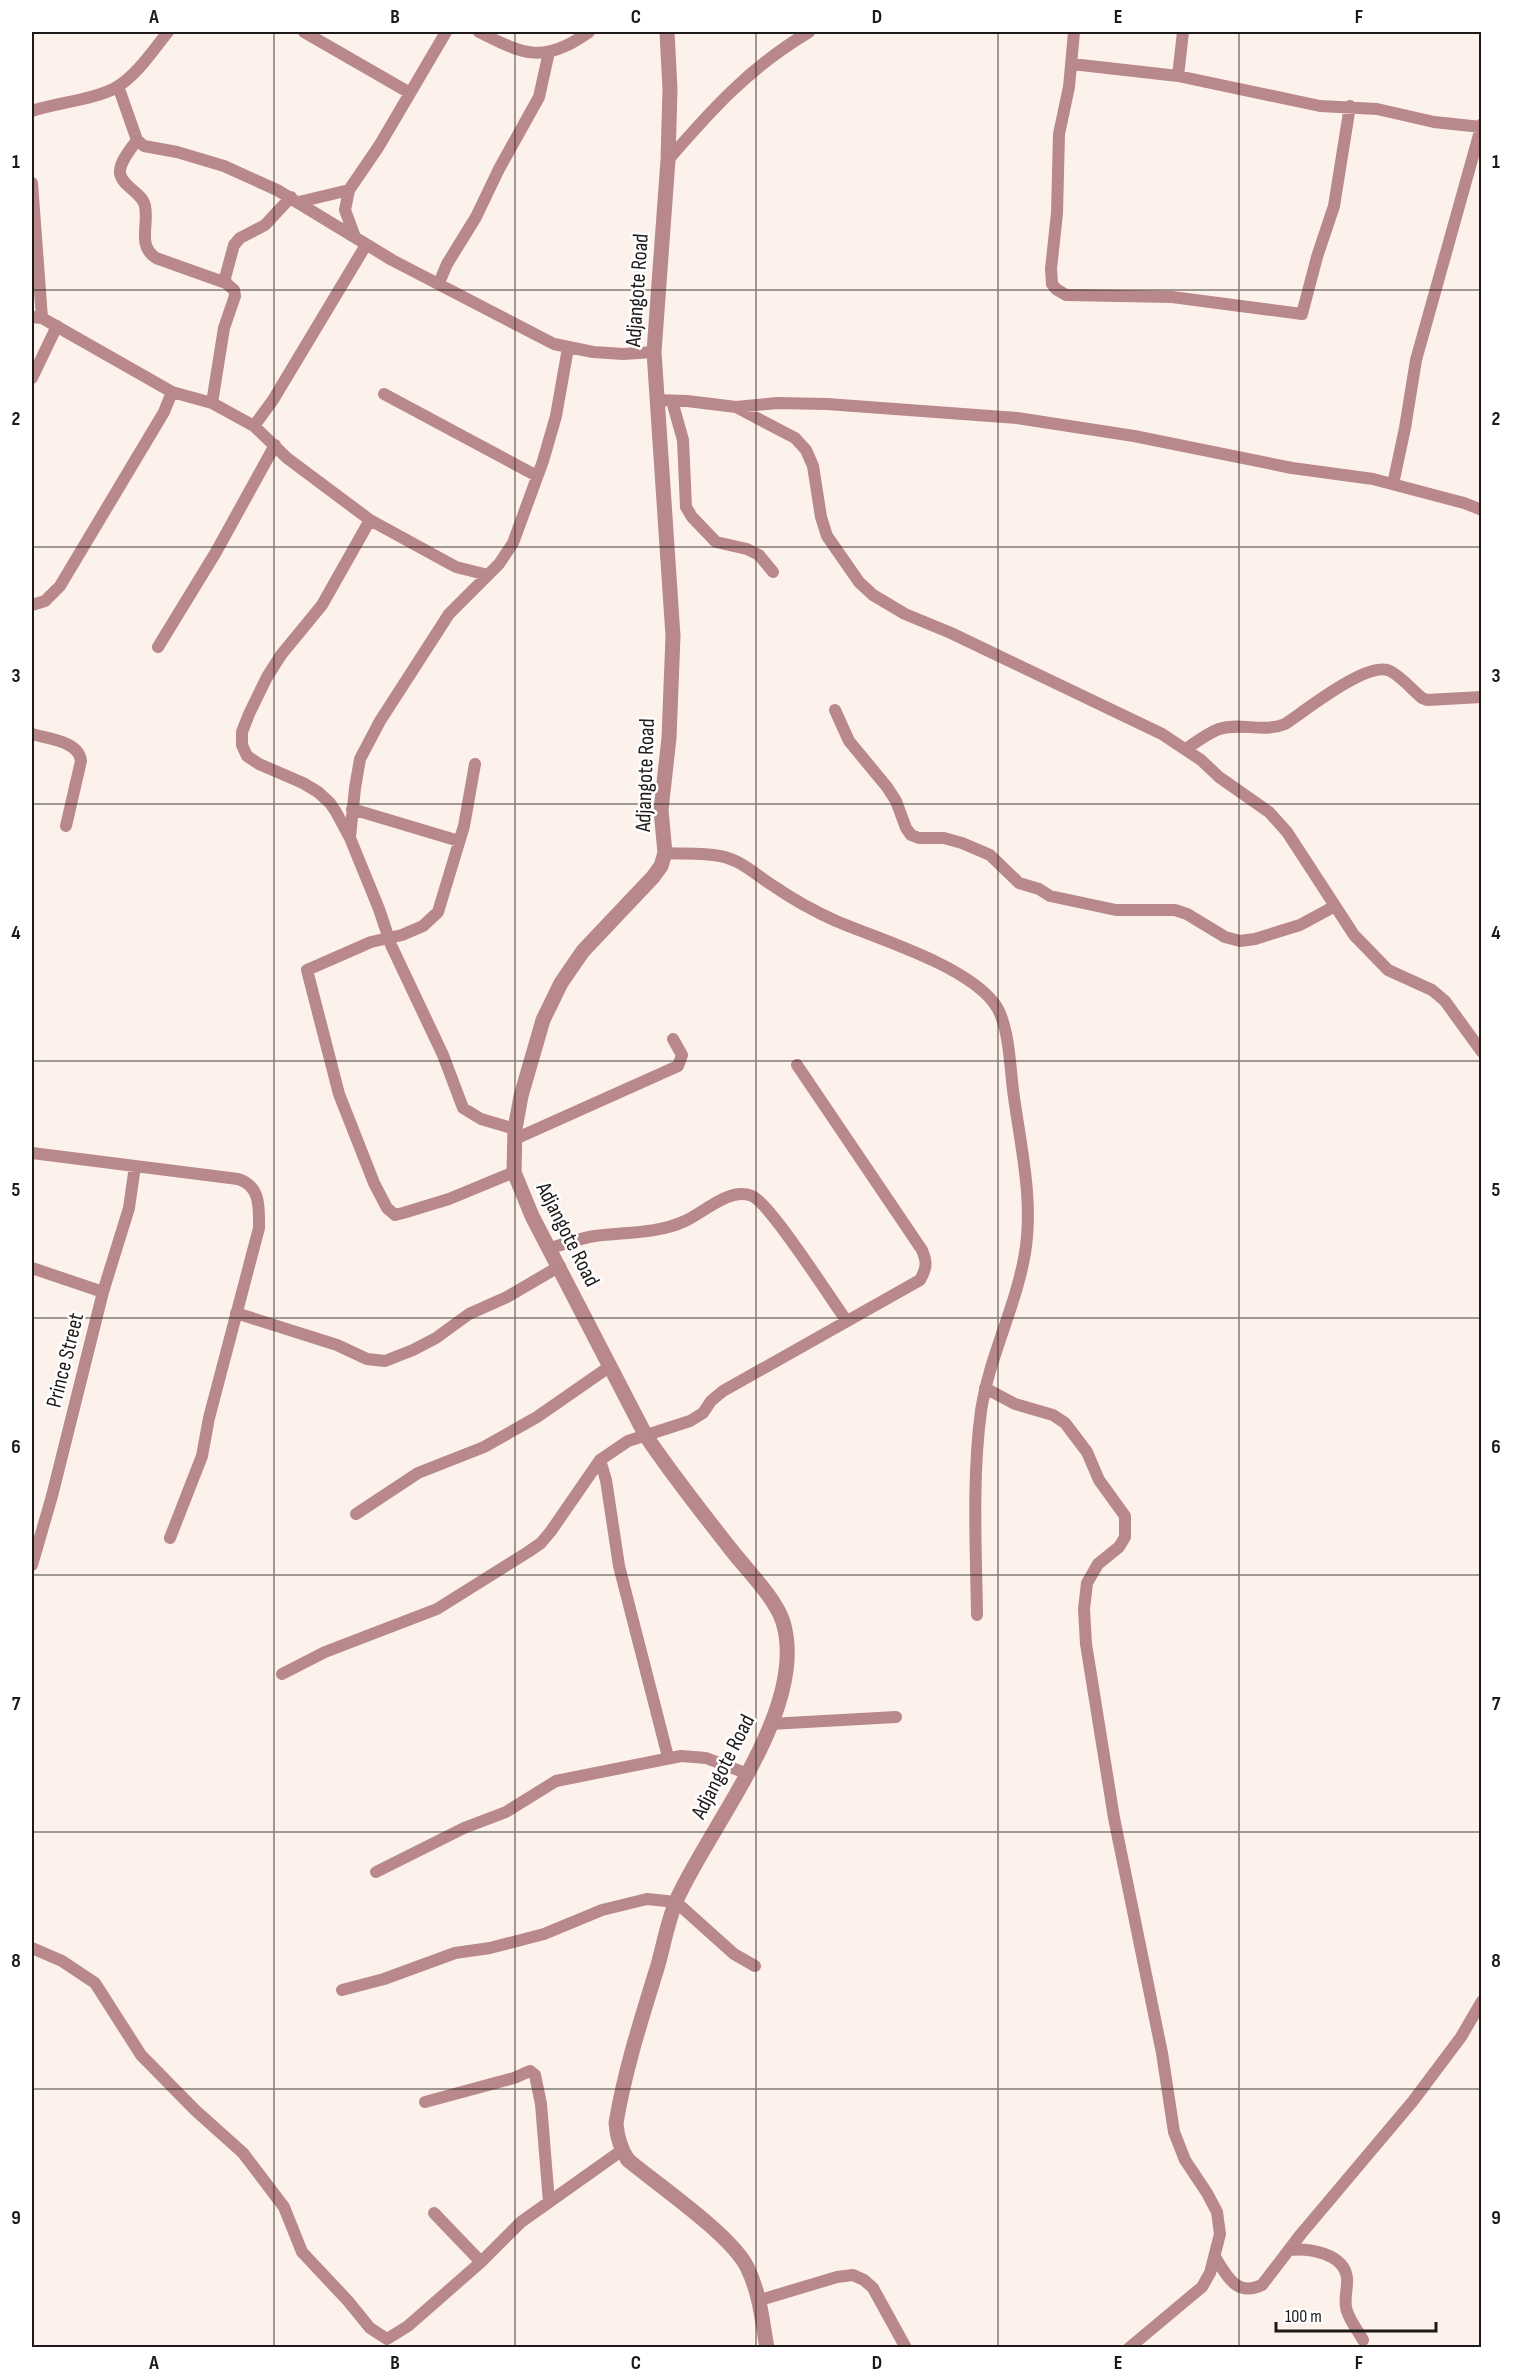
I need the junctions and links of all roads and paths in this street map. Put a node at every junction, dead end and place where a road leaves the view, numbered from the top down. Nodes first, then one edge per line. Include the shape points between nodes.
1 (168, 32) edge
2 (304, 32) edge
3 (446, 32) edge
4 (479, 32) edge
5 (589, 32) edge
6 (667, 32) edge
7 (809, 32) edge
8 (1074, 32) edge
9 (1183, 32) edge
10 (549, 52) junction
11 (1072, 64) junction
12 (1178, 76) junction
13 (118, 86) junction
14 (410, 93) junction
15 (1350, 106) junction
16 (32, 111) edge
17 (1481, 126) edge
18 (137, 140) junction
19 (668, 160) junction
20 (32, 183) edge
21 (349, 190) junction
22 (295, 200) junction
23 (361, 242) junction
24 (226, 283) junction
25 (439, 283) junction
26 (37, 317) edge
27 (57, 326) junction
28 (568, 348) junction
29 (654, 352) junction
30 (32, 378) edge
31 (172, 392) junction
32 (384, 394) dead end
33 (656, 400) junction
34 (672, 401) junction
35 (212, 403) junction
36 (736, 407) junction
37 (254, 426) junction
38 (275, 445) junction
39 (537, 476) junction
40 (1393, 484) junction
41 (1482, 510) edge
42 (370, 520) junction
43 (773, 572) dead end
44 (488, 575) junction
45 (32, 604) edge
46 (158, 647) dead end
47 (1482, 697) edge
48 (835, 710) dead end
49 (32, 734) edge
50 (1186, 749) junction
51 (475, 764) dead end
52 (355, 788) junction
53 (330, 802) junction
54 (352, 809) junction
55 (66, 826) dead end
56 (350, 838) junction
57 (459, 841) junction
58 (665, 854) junction
59 (1335, 906) junction
60 (388, 937) junction
61 (371, 942) junction
62 (394, 952) junction
63 (673, 1038) dead end
64 (1482, 1052) edge
65 (797, 1065) dead end
66 (515, 1134) junction
67 (32, 1153) edge
68 (135, 1166) junction
69 (514, 1172) junction
70 (551, 1248) junction
71 (560, 1266) junction
72 (32, 1268) edge
73 (103, 1292) junction
74 (236, 1313) junction
75 (846, 1320) junction
76 (609, 1367) junction
77 (985, 1389) junction
78 (646, 1436) junction
79 (600, 1460) junction
80 (356, 1514) dead end
81 (170, 1538) dead end
82 (32, 1565) edge
83 (977, 1615) dead end
84 (282, 1674) dead end
85 (896, 1717) dead end
86 (770, 1724) junction
87 (668, 1757) junction
88 (748, 1774) junction
89 (376, 1872) dead end
90 (676, 1902) junction
91 (32, 1948) edge
92 (755, 1966) dead end
93 (342, 1990) dead end
94 (1482, 2001) edge
95 (425, 2102) dead end
96 (621, 2151) junction
97 (549, 2202) junction
98 (434, 2213) dead end
99 (1289, 2250) junction
100 (1215, 2257) junction
101 (481, 2262) junction
102 (760, 2300) junction
103 (1363, 2340) dead end
104 (767, 2348) edge
105 (906, 2348) edge
106 (1129, 2348) edge

1 - 13 street via 141,66
2 - 14 street
3 - 14 street
4 - 10 street via 531,54
5 - 10 street
6 - 19 street, Adjangote Road
7 - 19 street via 754,68
8 - 11 street
9 - 12 street
10 - 25 street via 539,97
11 - 12 street
11 - 15 street via 1059,134 1051,268 1052,284 1066,295 1172,297 1302,314 1334,206
12 - 15 street via 1320,106
13 - 16 street
13 - 18 street
14 - 21 street
15 - 17 street via 1434,122
17 - 40 street via 1416,360
18 - 22 street via 144,146 224,166
18 - 24 street via 120,171 121,178 145,206 148,253
19 - 29 street, Adjangote Road
20 - 26 street
21 - 22 street
21 - 23 street via 345,210
22 - 23 street
22 - 24 street via 234,245
23 - 25 street
23 - 37 street via 273,400
24 - 35 street via 235,296 224,328
25 - 28 street
26 - 27 street
27 - 30 street
27 - 31 street
28 - 29 street via 622,354
28 - 39 street via 556,416
29 - 33 street, Adjangote Road
31 - 35 street
31 - 45 street via 164,412 60,586 45,601
32 - 39 street
33 - 34 street
33 - 58 street, Adjangote Road via 673,636 669,738 661,810
34 - 36 street
34 - 43 street via 682,440 686,507 692,518 716,543 759,555
35 - 37 street
36 - 40 street via 826,404 1017,418
36 - 50 street via 795,438 806,450 813,466 827,536 858,582 879,599
37 - 38 street
38 - 42 street
38 - 46 street
39 - 44 street via 513,543
40 - 41 street
42 - 44 street via 456,567
42 - 53 street via 322,605 267,677 242,732 246,756 303,783
44 - 52 street via 449,614 380,721 360,759
47 - 50 street via 1422,699 1391,671 1375,669 1356,676 1276,728 1218,729
48 - 59 street via 849,741 896,801 911,835 944,838 990,855 1019,883 1050,896 1116,910 1175,910 1240,941 1300,925
49 - 55 street via 74,747 81,753
50 - 59 street via 1269,812 1287,832
51 - 57 street
52 - 53 street
52 - 54 street
53 - 56 street
54 - 56 street
54 - 57 street
56 - 60 street
57 - 60 street via 438,912 423,926
58 - 66 street, Adjangote Road via 653,877 583,951 561,983 543,1020 521,1096
58 - 77 street via 720,856 742,863 826,917 939,963 973,983 995,1004 1010,1064 1028,1214 1015,1297
59 - 64 street via 1354,935 1388,970 1432,990 1445,1001
60 - 61 street
60 - 62 street
61 - 62 street
61 - 69 street via 307,970 339,1094 387,1208 395,1215 403,1213
62 - 66 street via 443,1055 463,1108
63 - 66 street via 682,1055 678,1066
65 - 75 street via 926,1261 920,1280
66 - 69 street, Adjangote Road
67 - 68 street
68 - 73 street, Prince Street via 129,1208
68 - 74 street via 238,1179 248,1182 255,1191 259,1228
69 - 70 street, Adjangote Road via 532,1216
70 - 71 street, Adjangote Road
70 - 75 street via 595,1236 635,1234 670,1226 728,1198 747,1194 771,1212
71 - 74 street via 469,1314 436,1338 385,1361 367,1359 337,1345
71 - 76 street, Adjangote Road
72 - 73 street
73 - 82 street, Prince Street
74 - 81 street via 202,1456
75 - 78 street via 723,1391 690,1421
76 - 78 street, Adjangote Road
76 - 80 street via 537,1417 484,1447 418,1473
77 - 83 street via 977,1486
77 - 100 street via 1065,1423 1125,1516 1125,1537 1098,1564 1087,1583 1086,1644 1114,1818 1162,2053 1174,2132 1185,2160 1217,2212 1220,2234
78 - 79 street via 628,1441
78 - 86 street, Adjangote Road via 783,1620 788,1646 786,1677
79 - 84 street via 551,1531 528,1552 437,1609 325,1652
79 - 87 street via 619,1566
85 - 86 street
86 - 88 street, Adjangote Road
87 - 88 street via 705,1758
87 - 89 street via 556,1781 506,1812 464,1828
88 - 90 street, Adjangote Road
90 - 92 street via 734,1954
90 - 93 street via 647,1899 602,1910 544,1934 455,1953
90 - 96 street, Adjangote Road via 618,2107 615,2122
91 - 101 street via 62,1961 95,1983 141,2055 243,2153 284,2207 302,2252 379,2335 387,2339 408,2326
94 - 99 street via 1461,2037 1413,2101
95 - 97 street via 530,2072 535,2075
96 - 97 street
96 - 102 street via 739,2254
97 - 101 street via 521,2222
98 - 101 street
99 - 100 street via 1262,2285 1252,2289 1230,2281
99 - 103 street via 1306,2248 1335,2259 1343,2267 1347,2277 1347,2313
100 - 106 street via 1202,2287
102 - 104 street
102 - 105 street via 853,2275 873,2288

